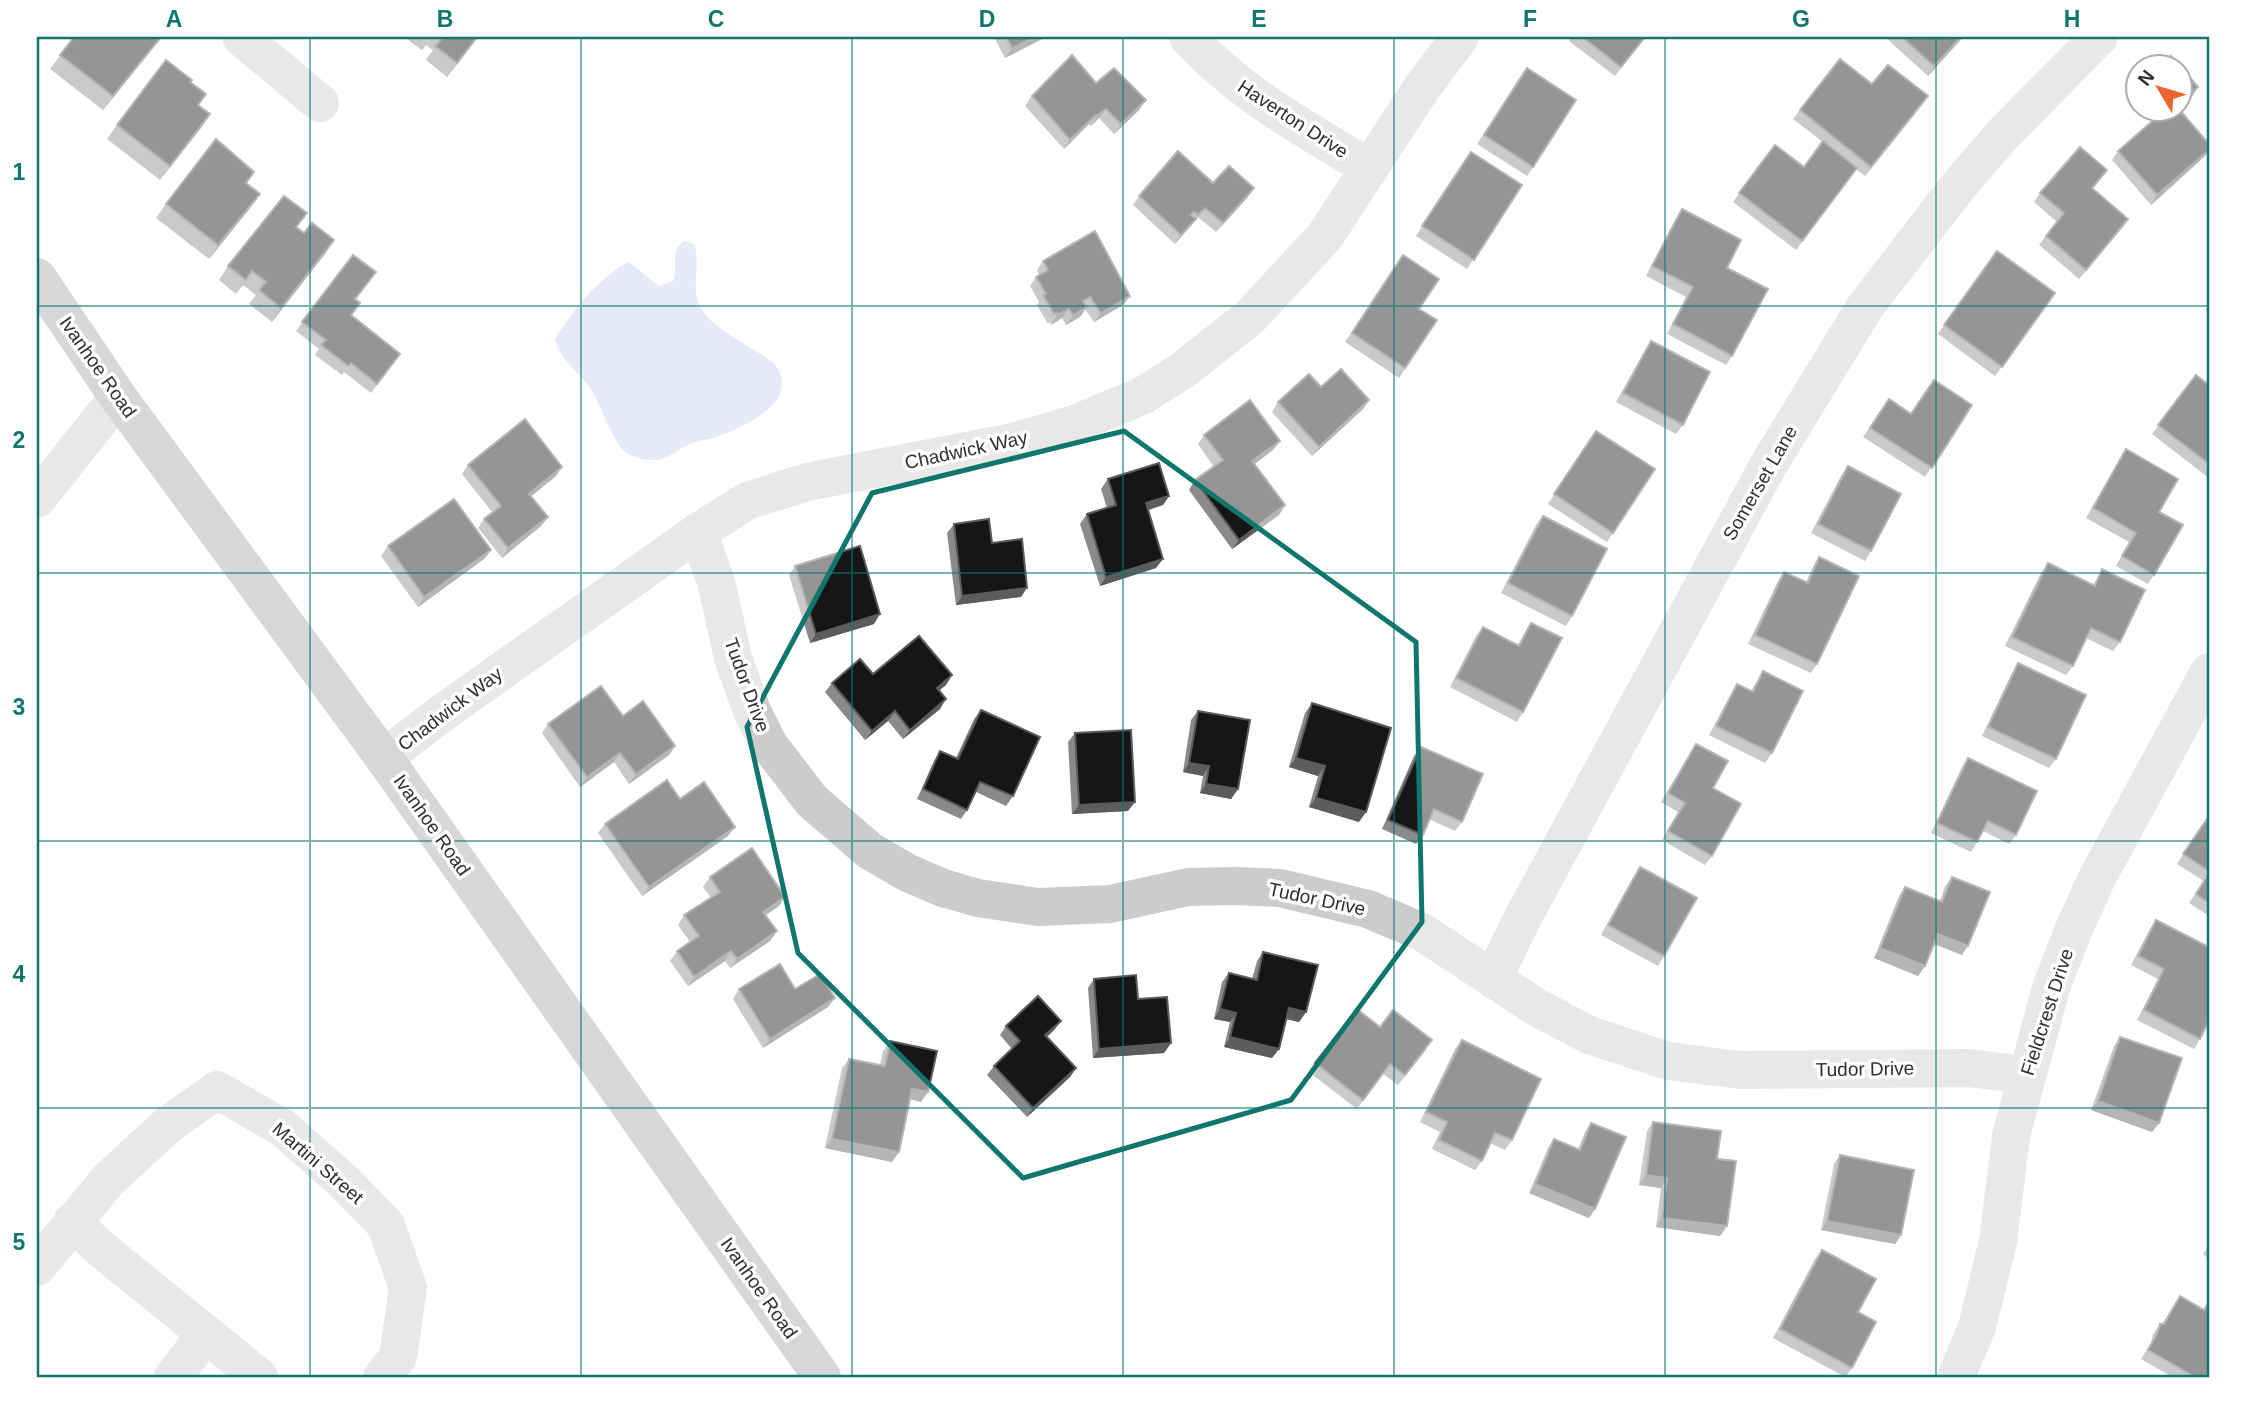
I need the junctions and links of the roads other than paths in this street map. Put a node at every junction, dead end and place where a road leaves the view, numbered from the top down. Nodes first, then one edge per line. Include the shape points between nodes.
1 (241, 37) edge
2 (1188, 37) edge
3 (1460, 37) edge
4 (2099, 37) edge
5 (320, 103) dead end
6 (1370, 168) junction
7 (37, 276) edge
8 (118, 397) junction
9 (37, 499) edge
10 (698, 532) junction
11 (2209, 672) edge
12 (384, 758) junction
13 (1493, 978) junction
14 (2026, 1075) junction
15 (72, 1222) junction
16 (37, 1267) edge
17 (206, 1334) junction
18 (173, 1377) edge
19 (259, 1377) edge
20 (382, 1377) edge
21 (822, 1377) edge
22 (1956, 1377) edge

1 - 5 street
2 - 6 street, Haverton Drive via 1260,102
3 - 6 street, Chadwick Way
4 - 13 street, Somerset Lane via 1994,144 1865,307 1769,464
6 - 10 street, Chadwick Way via 1325,236 1250,317 1142,396 1072,425 1013,442 807,482 747,501
7 - 8 main road, Ivanhoe Road
8 - 9 street
8 - 12 main road, Ivanhoe Road
10 - 12 street, Chadwick Way
10 - 13 street, Tudor Drive via 717,585 733,658 769,745 812,801 870,851 908,873 978,898 1038,907 1110,904 1188,887 1280,888 1368,909 1422,932
11 - 14 street, Fieldcrest Drive via 2097,878 2051,988
12 - 21 main road, Ivanhoe Road
13 - 14 street, Tudor Drive via 1589,1035 1668,1061 1740,1070 1968,1068
14 - 22 street, Fieldcrest Drive via 2011,1136 1998,1241 1978,1327
15 - 16 street, Martini Street
15 - 17 street
15 - 20 street, Martini Street via 108,1180 169,1124 217,1090 283,1129 386,1225 408,1288 398,1357
17 - 18 street
17 - 19 street

